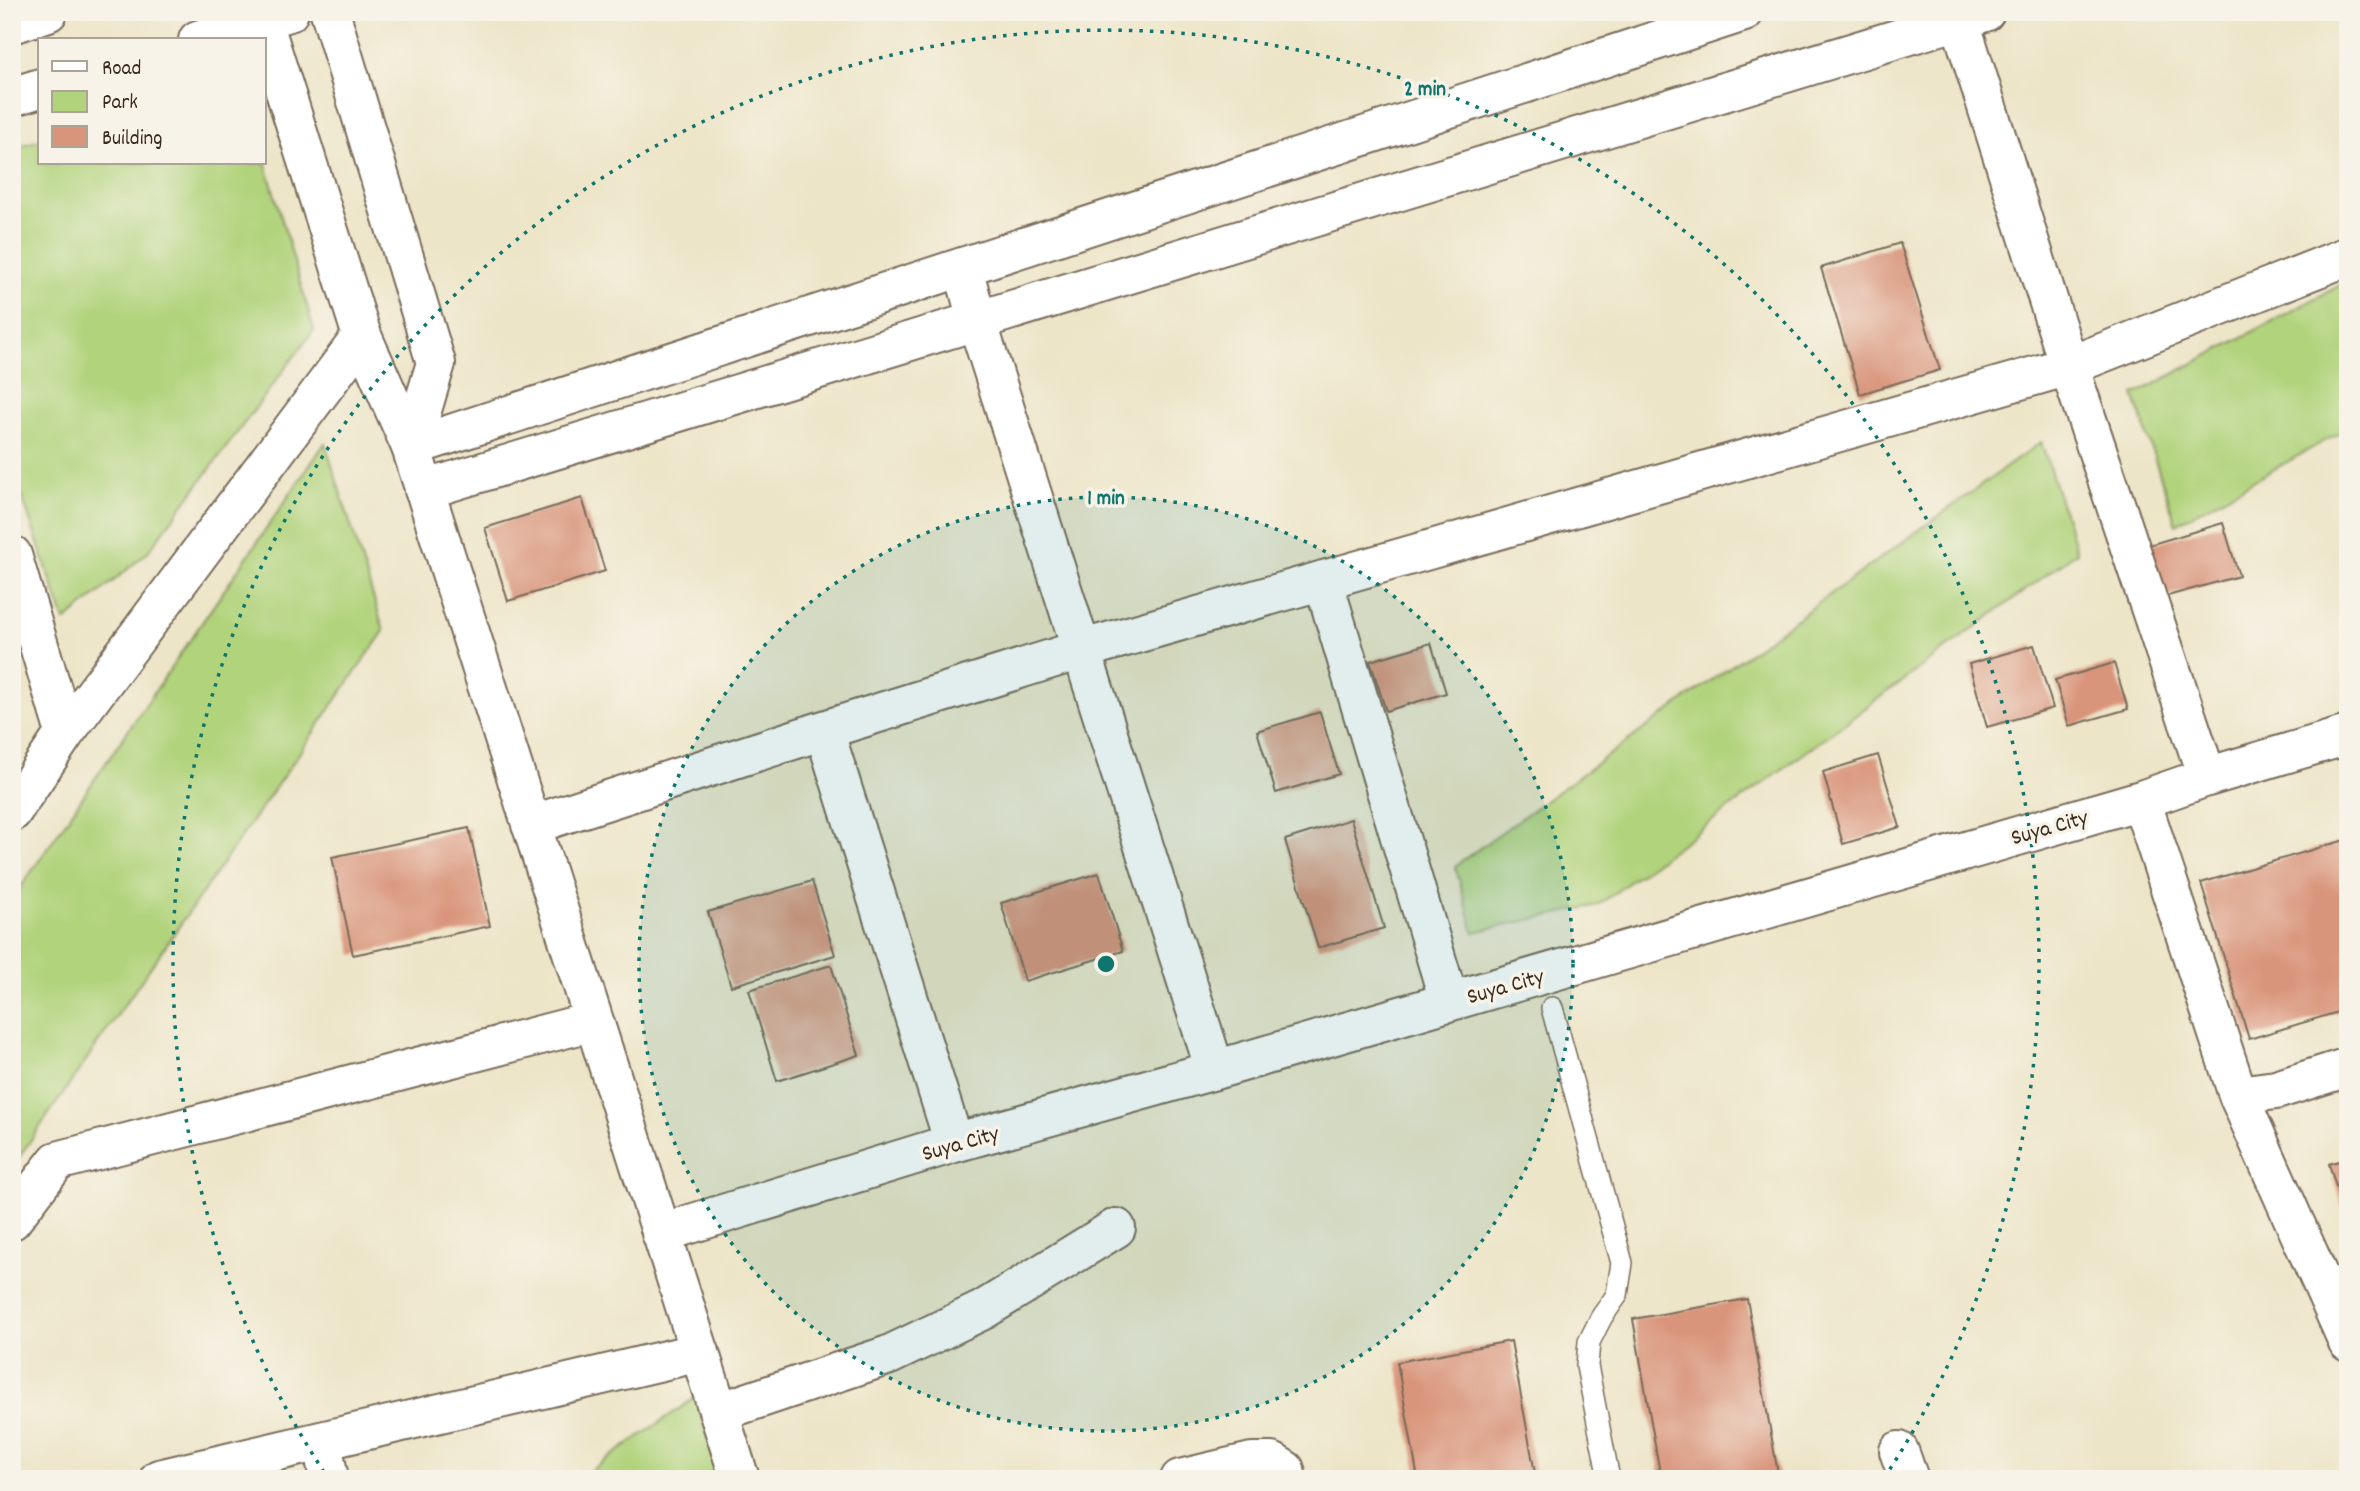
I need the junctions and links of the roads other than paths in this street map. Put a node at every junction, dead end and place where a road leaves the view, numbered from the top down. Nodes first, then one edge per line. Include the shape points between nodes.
1 (48, 12) edge
2 (330, 12) edge
3 (1744, 12) edge
4 (270, 15) edge
5 (1967, 15) edge
6 (12, 24) edge
7 (204, 38) edge
8 (38, 89) edge
9 (12, 97) edge
10 (2348, 256) edge
11 (963, 267) junction
12 (977, 321) junction
13 (362, 336) junction
14 (2069, 366) junction
15 (411, 447) junction
16 (424, 490) junction
17 (12, 555) edge
18 (1323, 580) junction
19 (1080, 650) junction
20 (824, 730) junction
21 (65, 733) junction
22 (2348, 735) edge
23 (2207, 777) junction
24 (2141, 800) junction
25 (12, 812) edge
26 (531, 825) junction
27 (1449, 1001) junction
28 (1552, 1008) dead end
29 (594, 1021) junction
30 (2348, 1067) edge
31 (1215, 1070) junction
32 (2238, 1095) junction
33 (954, 1143) junction
34 (12, 1220) edge
35 (1116, 1228) dead end
36 (661, 1233) junction
37 (2348, 1342) edge
38 (700, 1352) junction
39 (719, 1412) junction
40 (322, 1442) junction
41 (159, 1479) edge
42 (329, 1479) edge
43 (740, 1479) edge
44 (1180, 1479) edge
45 (1287, 1479) edge
46 (1609, 1479) edge

1 - 6 street
2 - 15 street via 436,362
3 - 11 street
4 - 7 street
4 - 13 street
5 - 12 street
5 - 14 street
8 - 9 street
10 - 14 street
11 - 12 street
11 - 15 street
12 - 16 street
12 - 19 street
13 - 15 street
13 - 21 street
14 - 18 street
14 - 23 street
15 - 16 street
16 - 26 street
17 - 21 street
18 - 19 street
18 - 27 street
19 - 20 street
19 - 31 street
20 - 26 street
20 - 33 street
21 - 25 street
22 - 23 street, Suya City
23 - 24 street, Suya City
24 - 27 street, Suya City
24 - 32 street
26 - 29 street
27 - 31 street, Suya City
28 - 46 lane via 1622,1263 1617,1296 1590,1342 1587,1366
29 - 34 street via 57,1161
29 - 36 street
30 - 32 street via 2276,1090
31 - 33 street, Suya City
32 - 37 street
33 - 36 street, Suya City
35 - 39 street via 983,1310 889,1355
36 - 38 street
38 - 39 street
38 - 40 street
39 - 43 street
40 - 41 street
40 - 42 street
44 - 45 street via 1252,1462 1272,1462 1286,1470

